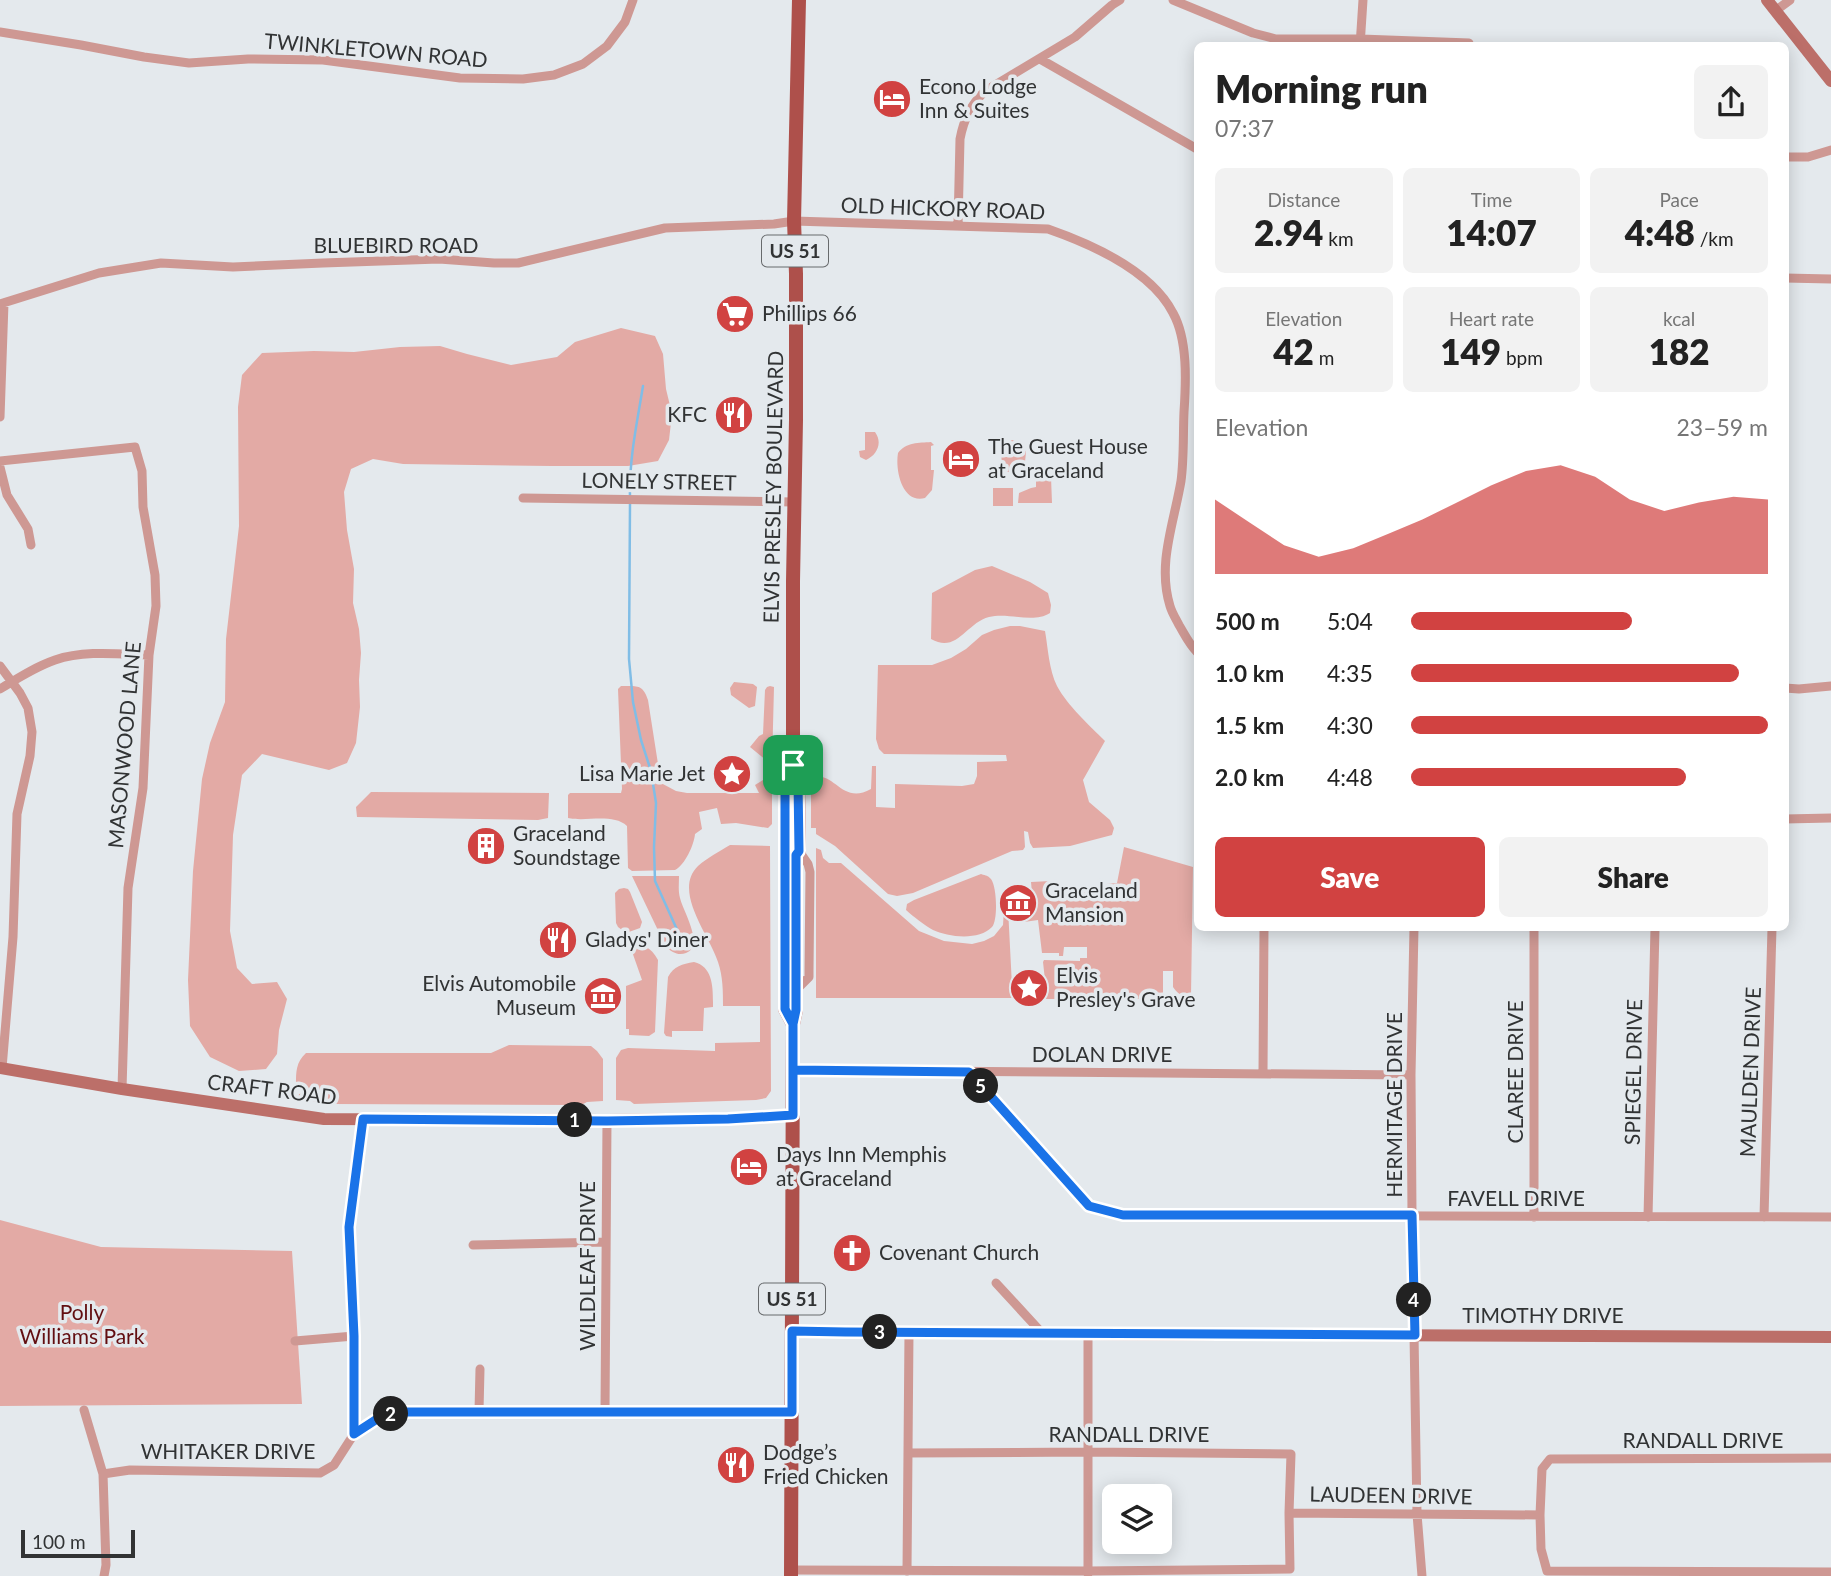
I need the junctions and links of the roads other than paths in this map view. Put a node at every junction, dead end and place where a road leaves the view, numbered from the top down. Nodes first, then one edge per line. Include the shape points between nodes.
1 (633, 0) edge
2 (799, 0) edge
3 (1120, 0) edge
4 (1173, 0) edge
5 (1363, 0) edge
6 (1767, 0) edge
7 (1790, 0) edge
8 (1775, 12) junction
9 (0, 32) edge
10 (1361, 42) edge
11 (1040, 59) junction
12 (1831, 81) edge
13 (1194, 147) edge
14 (1831, 150) edge
15 (1789, 157) edge
16 (794, 221) junction
17 (958, 225) junction
18 (1789, 278) edge
19 (1831, 279) edge
20 (2, 304) edge
21 (0, 418) edge
22 (0, 461) edge
23 (0, 467) edge
24 (523, 498) dead end
25 (795, 502) junction
26 (31, 545) dead end
27 (1194, 649) edge
28 (149, 655) junction
29 (0, 666) edge
30 (12, 682) junction
31 (1831, 686) edge
32 (1789, 688) edge
33 (0, 689) edge
34 (793, 765) junction
35 (1789, 818) edge
36 (1831, 818) edge
37 (1264, 931) edge
38 (1415, 931) edge
39 (1534, 931) edge
40 (1655, 931) edge
41 (1772, 931) edge
42 (0, 937) edge
43 (13, 937) junction
44 (793, 1024) junction
45 (1, 1068) edge
46 (793, 1070) junction
47 (969, 1072) junction
48 (1263, 1074) junction
49 (1411, 1075) junction
50 (122, 1089) junction
51 (793, 1115) junction
52 (363, 1119) junction
53 (607, 1121) junction
54 (1412, 1215) junction
55 (1534, 1217) junction
56 (1648, 1217) junction
57 (1764, 1217) junction
58 (1831, 1217) edge
59 (606, 1242) junction
60 (473, 1245) dead end
61 (996, 1283) dead end
62 (792, 1331) junction
63 (909, 1332) junction
64 (1042, 1333) junction
65 (1088, 1334) junction
66 (1415, 1335) junction
67 (354, 1336) junction
68 (1831, 1337) edge
69 (295, 1341) dead end
70 (480, 1369) dead end
71 (84, 1410) dead end
72 (479, 1411) junction
73 (605, 1412) junction
74 (792, 1412) junction
75 (354, 1434) junction
76 (1087, 1452) junction
77 (908, 1453) junction
78 (1831, 1458) edge
79 (103, 1474) junction
80 (1289, 1513) junction
81 (1417, 1514) junction
82 (1540, 1515) junction
83 (907, 1571) junction
84 (1831, 1572) edge
85 (791, 1573) edge
86 (1088, 1573) edge
87 (104, 1576) edge
88 (1422, 1576) edge

1 - 9 street, TWINKLETOWN ROAD via 625,22 607,46 583,64 554,75 523,79 460,78 323,60 189,63
2 - 16 main road, ELVIS PRESLEY BOULEVARD / US 51
3 - 11 street
4 - 10 street via 1276,39
5 - 10 street
6 - 8 street
7 - 8 street
8 - 12 street
11 - 13 street
11 - 17 street via 985,91 967,112 960,139
14 - 15 street via 1808,158
16 - 17 street, OLD HICKORY ROAD
16 - 20 street, BLUEBIRD ROAD via 665,228 518,262 427,260 233,267 161,262 99,272
16 - 25 main road, ELVIS PRESLEY BOULEVARD / US 51
17 - 27 street, OLD HICKORY ROAD via 1048,229 1083,242 1136,271 1173,313 1182,340 1185,384 1181,479 1165,576 1170,607
18 - 19 street
20 - 21 street
22 - 28 street, MASONWOOD LANE via 135,447 155,575
23 - 26 street via 7,495 28,529
24 - 25 street, LONELY STREET
25 - 34 main road, ELVIS PRESLEY BOULEVARD / US 51
28 - 30 street via 85,654 57,659
28 - 50 street, MASONWOOD LANE via 144,788 128,888
29 - 30 street
30 - 33 street
30 - 43 street via 28,708 32,732 17,814
31 - 32 street
34 - 44 main road, ELVIS PRESLEY BOULEVARD / US 51 via 798,782 799,851
34 - 44 main road, ELVIS PRESLEY BOULEVARD / US 51 via 785,780 785,1009
35 - 36 street
37 - 48 street
38 - 49 street, HERMITAGE DRIVE
39 - 55 street, CLAREE DRIVE
40 - 56 street, SPIEGEL DRIVE
41 - 57 street, MAULDEN DRIVE
42 - 43 street
43 - 45 street
44 - 46 main road, ELVIS PRESLEY BOULEVARD / US 51
45 - 50 street, CRAFT ROAD
46 - 47 street, DOLAN DRIVE
46 - 51 main road, ELVIS PRESLEY BOULEVARD / US 51
47 - 48 street, DOLAN DRIVE
47 - 54 street, FAVELL DRIVE via 1089,1206 1123,1215
48 - 49 street, DOLAN DRIVE
49 - 54 street, HERMITAGE DRIVE
50 - 52 street, CRAFT ROAD via 324,1119
51 - 53 street, CRAFT ROAD
51 - 62 main road, ELVIS PRESLEY BOULEVARD / US 51
52 - 53 street, CRAFT ROAD
52 - 67 street via 349,1227
53 - 59 street, WILDLEAF DRIVE
54 - 55 street, FAVELL DRIVE
54 - 66 street, HERMITAGE DRIVE
55 - 56 street, FAVELL DRIVE
56 - 57 street, FAVELL DRIVE
57 - 58 street, FAVELL DRIVE
59 - 60 street
59 - 73 street, WILDLEAF DRIVE
61 - 64 street
62 - 63 street, TIMOTHY DRIVE
62 - 74 main road, ELVIS PRESLEY BOULEVARD / US 51
63 - 64 street, TIMOTHY DRIVE
63 - 77 street
64 - 65 street, TIMOTHY DRIVE
65 - 66 street, TIMOTHY DRIVE
65 - 76 street
66 - 68 street, TIMOTHY DRIVE
66 - 81 street, HERMITAGE DRIVE
67 - 69 street
67 - 75 street
70 - 72 street
71 - 79 street
72 - 73 street, WHITAKER DRIVE
72 - 75 street, WHITAKER DRIVE via 401,1412 377,1419
73 - 74 street, WHITAKER DRIVE
74 - 85 main road, ELVIS PRESLEY BOULEVARD / US 51
75 - 79 street, WHITAKER DRIVE via 334,1465 320,1473 131,1469
76 - 77 street, RANDALL DRIVE
76 - 80 street, RANDALL DRIVE via 1291,1454
76 - 86 street
77 - 83 street
78 - 82 street, RANDALL DRIVE via 1550,1459 1542,1469
79 - 87 street
80 - 81 street, LAUDEEN DRIVE
80 - 86 street, LAUDEEN DRIVE via 1290,1569
81 - 82 street, LAUDEEN DRIVE
81 - 88 street, HERMITAGE DRIVE
82 - 84 street via 1541,1549 1548,1571
83 - 85 street, LAUDEEN DRIVE
83 - 86 street, LAUDEEN DRIVE

